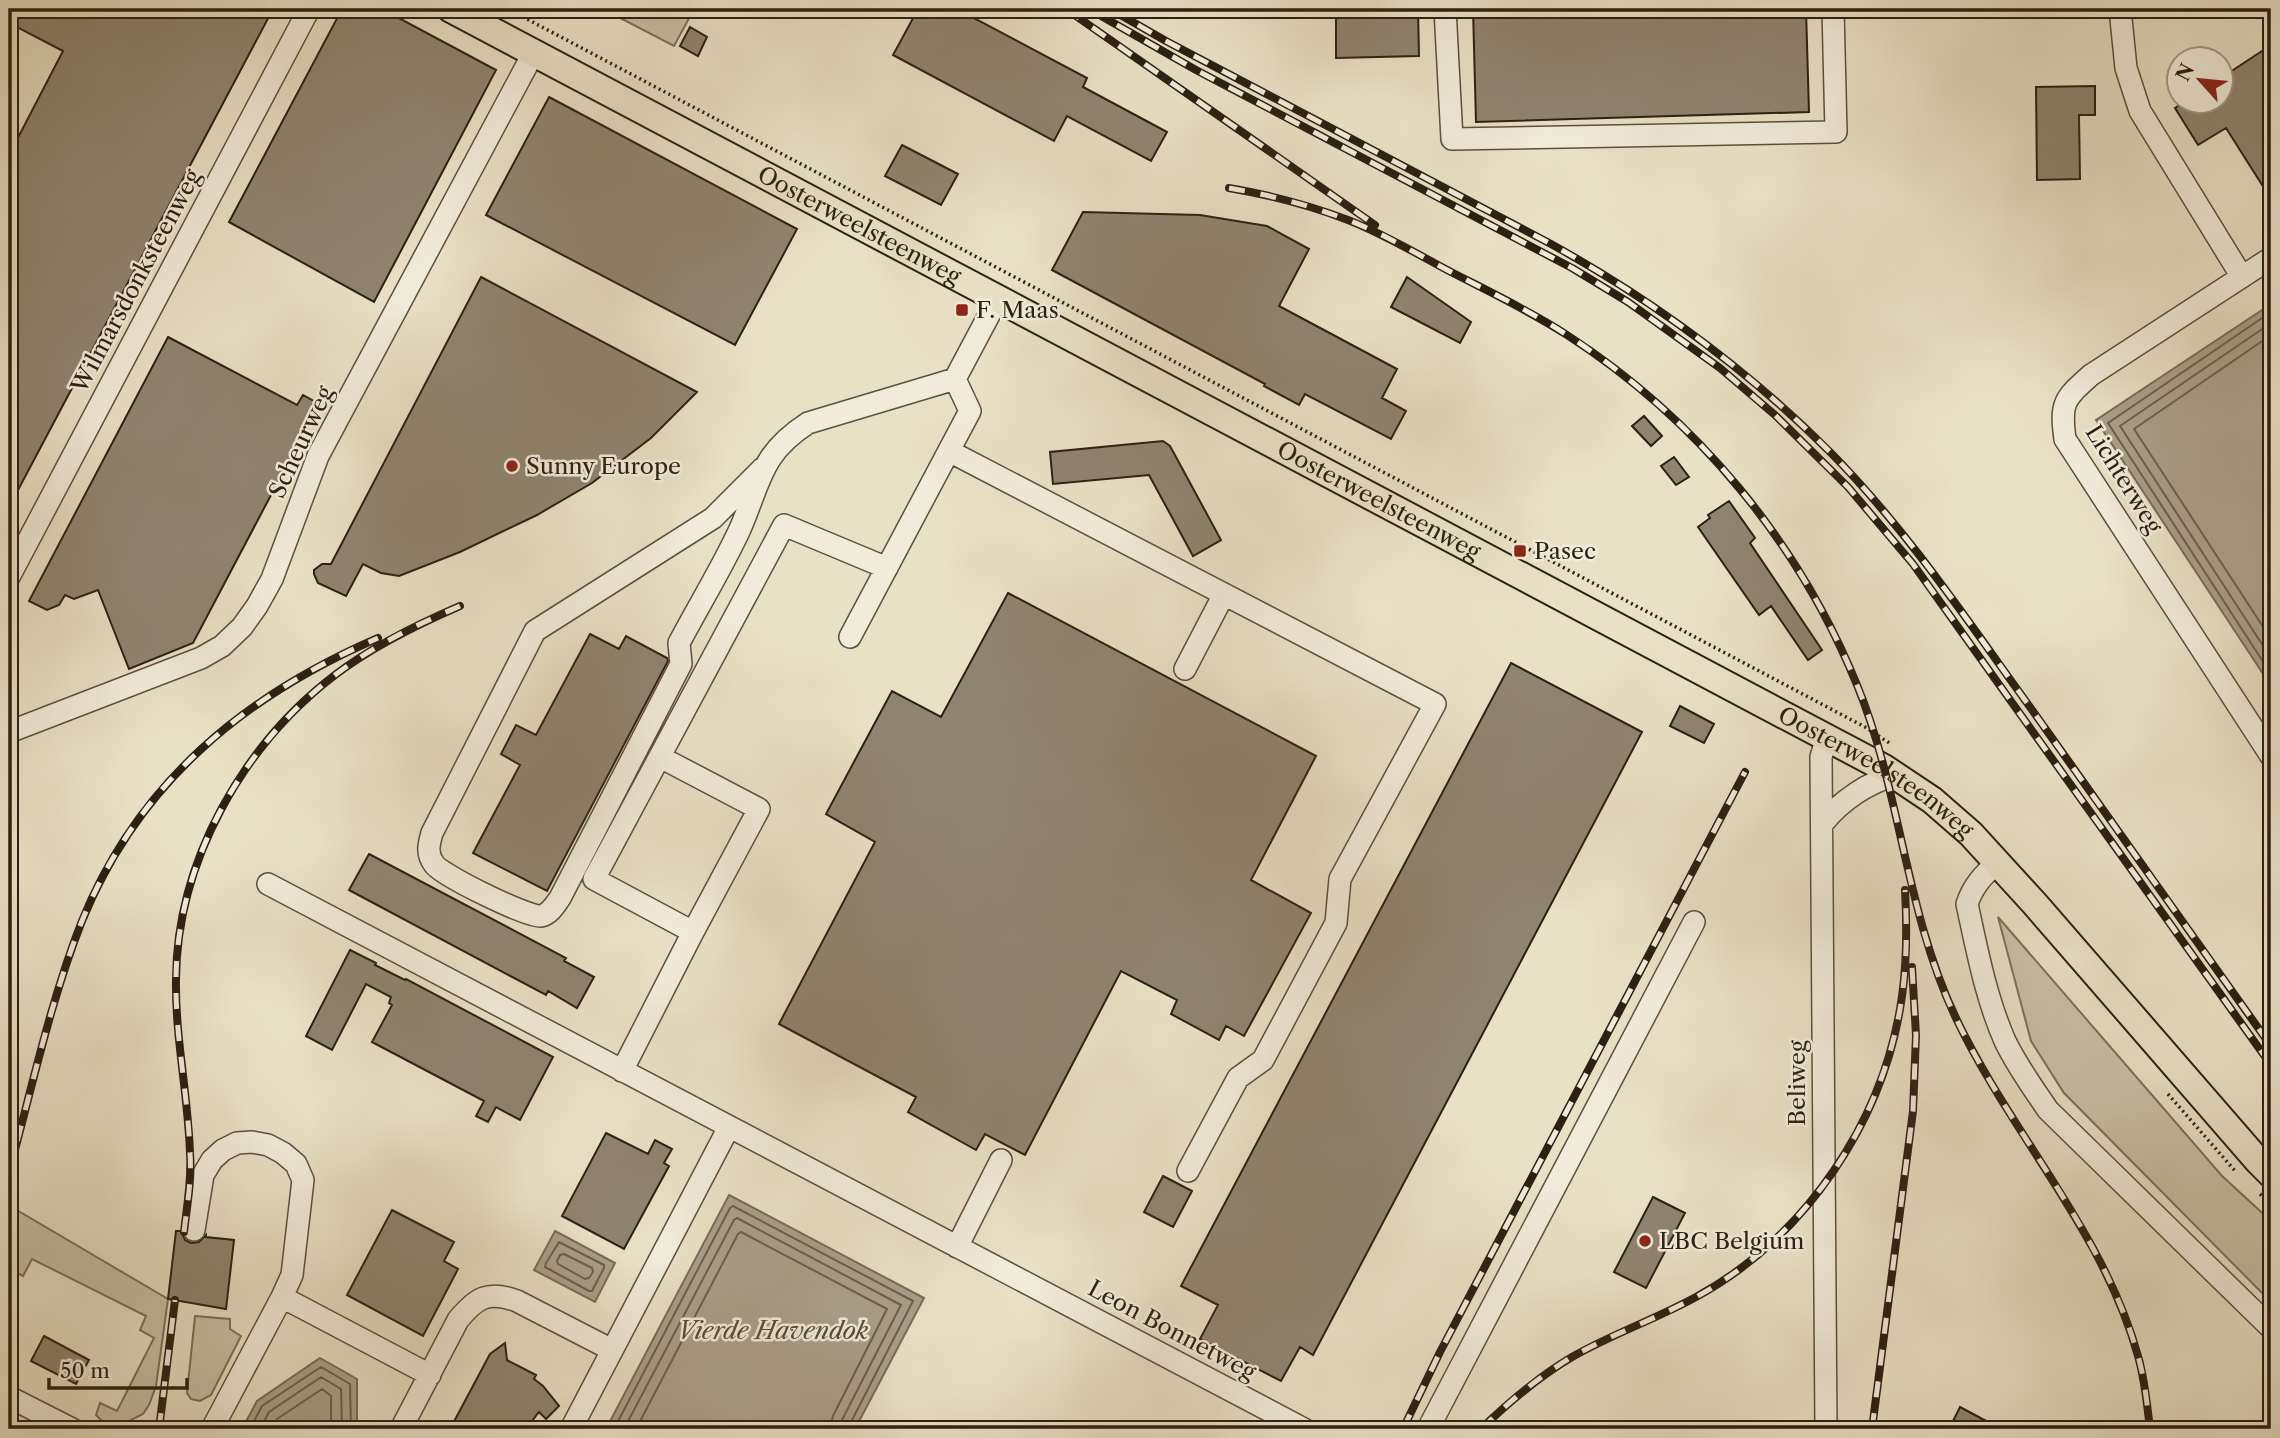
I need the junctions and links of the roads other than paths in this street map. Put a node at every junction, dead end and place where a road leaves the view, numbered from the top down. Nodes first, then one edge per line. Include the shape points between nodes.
1 (309, 9) edge
2 (451, 9) edge
3 (1445, 9) edge
4 (1833, 9) edge
5 (2120, 9) edge
6 (534, 52) junction
7 (2271, 258) edge
8 (2242, 277) junction
9 (998, 298) junction
10 (955, 380) junction
11 (949, 451) junction
12 (763, 468) junction
13 (887, 568) junction
14 (9, 577) edge
15 (1224, 594) junction
16 (850, 637) dead end
17 (1185, 669) dead end
18 (9, 732) edge
19 (1827, 737) junction
20 (2271, 756) edge
21 (660, 757) junction
22 (1896, 775) junction
23 (1823, 823) junction
24 (1997, 862) junction
25 (268, 884) dead end
26 (1694, 922) dead end
27 (693, 932) junction
28 (621, 1071) junction
29 (729, 1127) junction
30 (1001, 1160) dead end
31 (1188, 1171) dead end
32 (2271, 1174) edge
33 (194, 1230) dead end
34 (957, 1247) junction
35 (282, 1297) junction
36 (2271, 1328) edge
37 (612, 1350) junction
38 (430, 1376) junction
39 (9, 1397) edge
40 (72, 1429) edge
41 (212, 1429) edge
42 (401, 1429) edge
43 (571, 1429) edge
44 (1304, 1429) edge
45 (1428, 1429) edge
46 (1826, 1429) edge

1 - 14 street, Wilmarsdonksteenweg
2 - 6 main road, Oosterweelsteenweg
3 - 4 street via 1452,139 1836,132
5 - 8 street via 2126,68 2140,111
6 - 9 main road, Oosterweelsteenweg
6 - 18 street, Scheurweg via 318,456 272,579 242,627 201,658
7 - 8 street, Lichterweg
8 - 20 street, Lichterweg via 2091,375 2070,394 2062,415 2064,439
9 - 10 street
9 - 19 main road, Oosterweelsteenweg
10 - 11 street via 970,411
10 - 12 street via 808,423 778,447
11 - 13 street
11 - 15 street
12 - 12 street via 740,529 679,643 681,664 550,911 540,916 525,913 440,870 428,850 432,833 535,631 713,518
13 - 16 street
13 - 21 street via 784,525
15 - 17 street
15 - 31 street via 1435,704 1340,879 1336,923 1263,1059 1238,1078
19 - 22 main road, Oosterweelsteenweg
19 - 23 street, Beliweg via 1821,757
21 - 27 street via 594,879
21 - 27 street via 759,808
22 - 23 street via 1853,795
22 - 24 main road, Oosterweelsteenweg via 1938,805
23 - 46 street, Beliweg
24 - 32 main road, Oosterweelsteenweg
24 - 36 street via 1979,879 1967,904 1991,1002 2021,1071 2048,1110
25 - 28 street, Leon Bonnetweg
26 - 45 street
27 - 28 street
28 - 29 street, Leon Bonnetweg
29 - 34 street, Leon Bonnetweg
29 - 37 street
30 - 34 street
33 - 35 street via 203,1175 223,1150 252,1142 284,1153 303,1180 292,1275
34 - 44 street, Leon Bonnetweg
35 - 38 street
35 - 41 street
37 - 38 street via 517,1301 501,1295 485,1297 470,1305 458,1321
37 - 43 street
38 - 42 street
39 - 40 street

